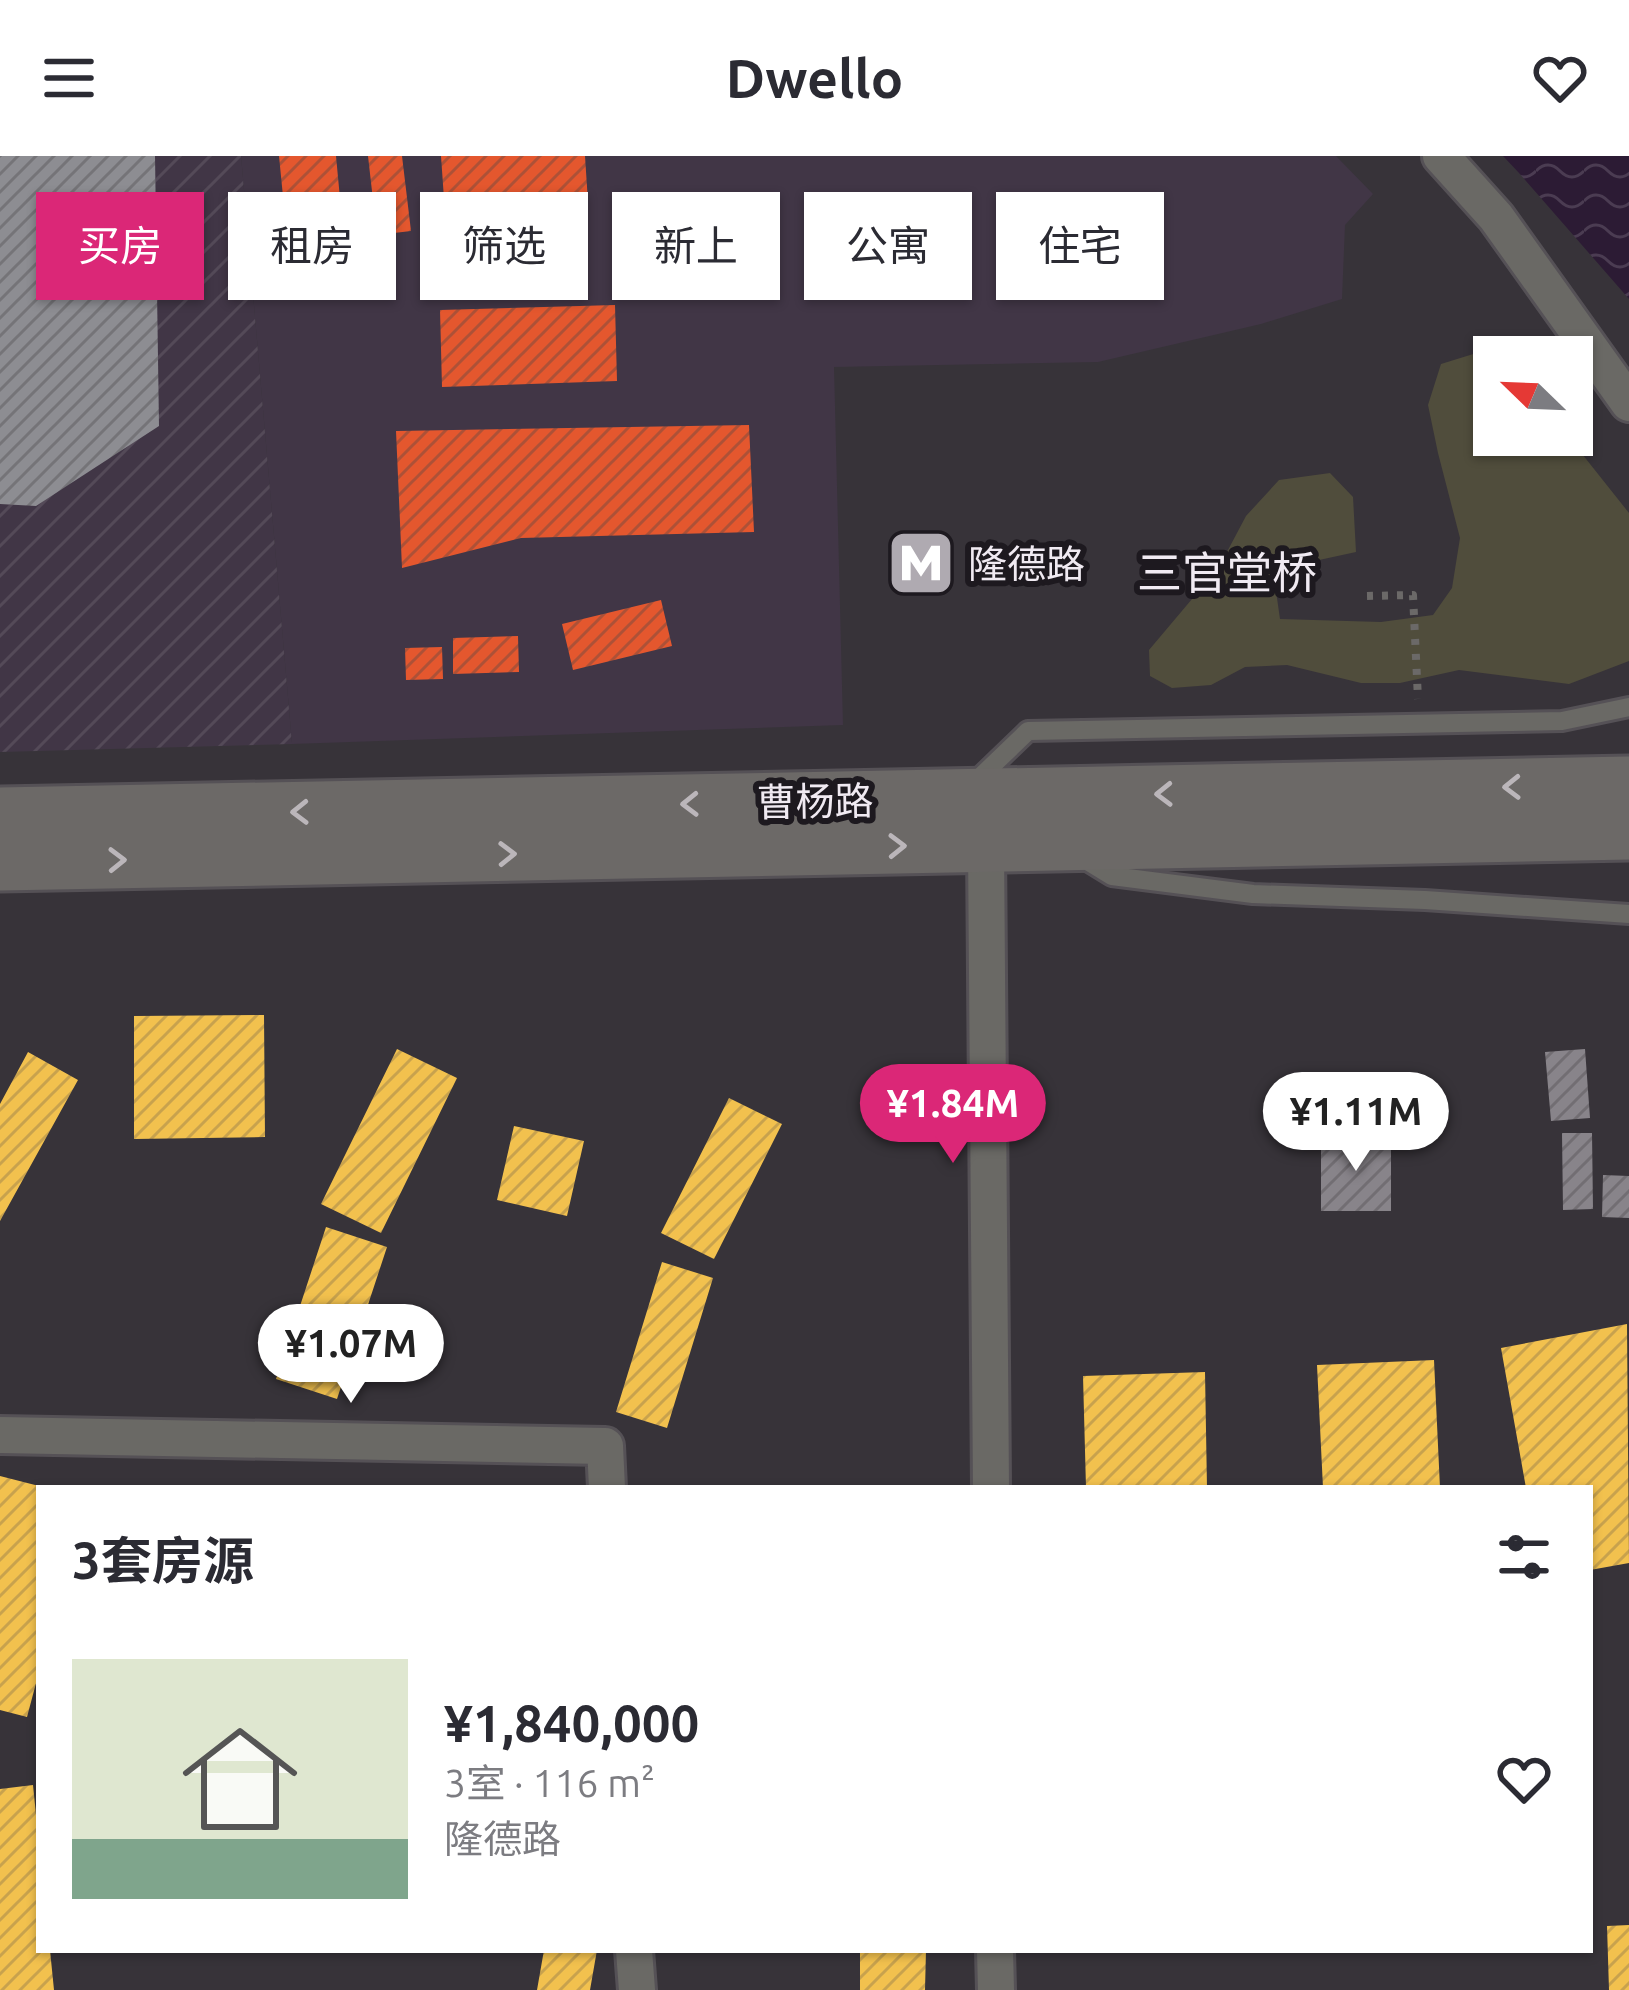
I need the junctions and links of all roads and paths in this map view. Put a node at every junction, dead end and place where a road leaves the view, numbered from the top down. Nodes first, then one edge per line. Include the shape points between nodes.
1 (1441, 156) edge
2 (1629, 403) edge
3 (1367, 596) dead end
4 (1629, 706) edge
5 (1419, 724) junction
6 (1629, 785) edge
7 (968, 789) dead end
8 (1282, 815) junction
9 (0, 816) edge
10 (1629, 831) edge
11 (1056, 843) junction
12 (986, 844) junction
13 (0, 862) edge
14 (1629, 914) edge
15 (0, 1436) edge
16 (607, 1485) edge
17 (992, 1485) edge
18 (634, 1953) edge
19 (995, 1953) edge
20 (637, 1990) edge
21 (996, 1990) edge

1 - 2 street via 1496,217
3 - 5 path via 1413,595
4 - 5 lane via 1562,721
5 - 7 lane via 1028,730
6 -> 8 main road, 曹杨路
8 -> 9 main road, 曹杨路
8 - 10 main road, 曹杨路
8 - 11 main road, 曹杨路
11 - 12 main road, 曹杨路
11 - 14 lane via 1112,875 1253,894
13 -> 12 main road, 曹杨路
12 - 17 street
15 - 16 street via 605,1447
18 - 20 street
19 - 21 street

